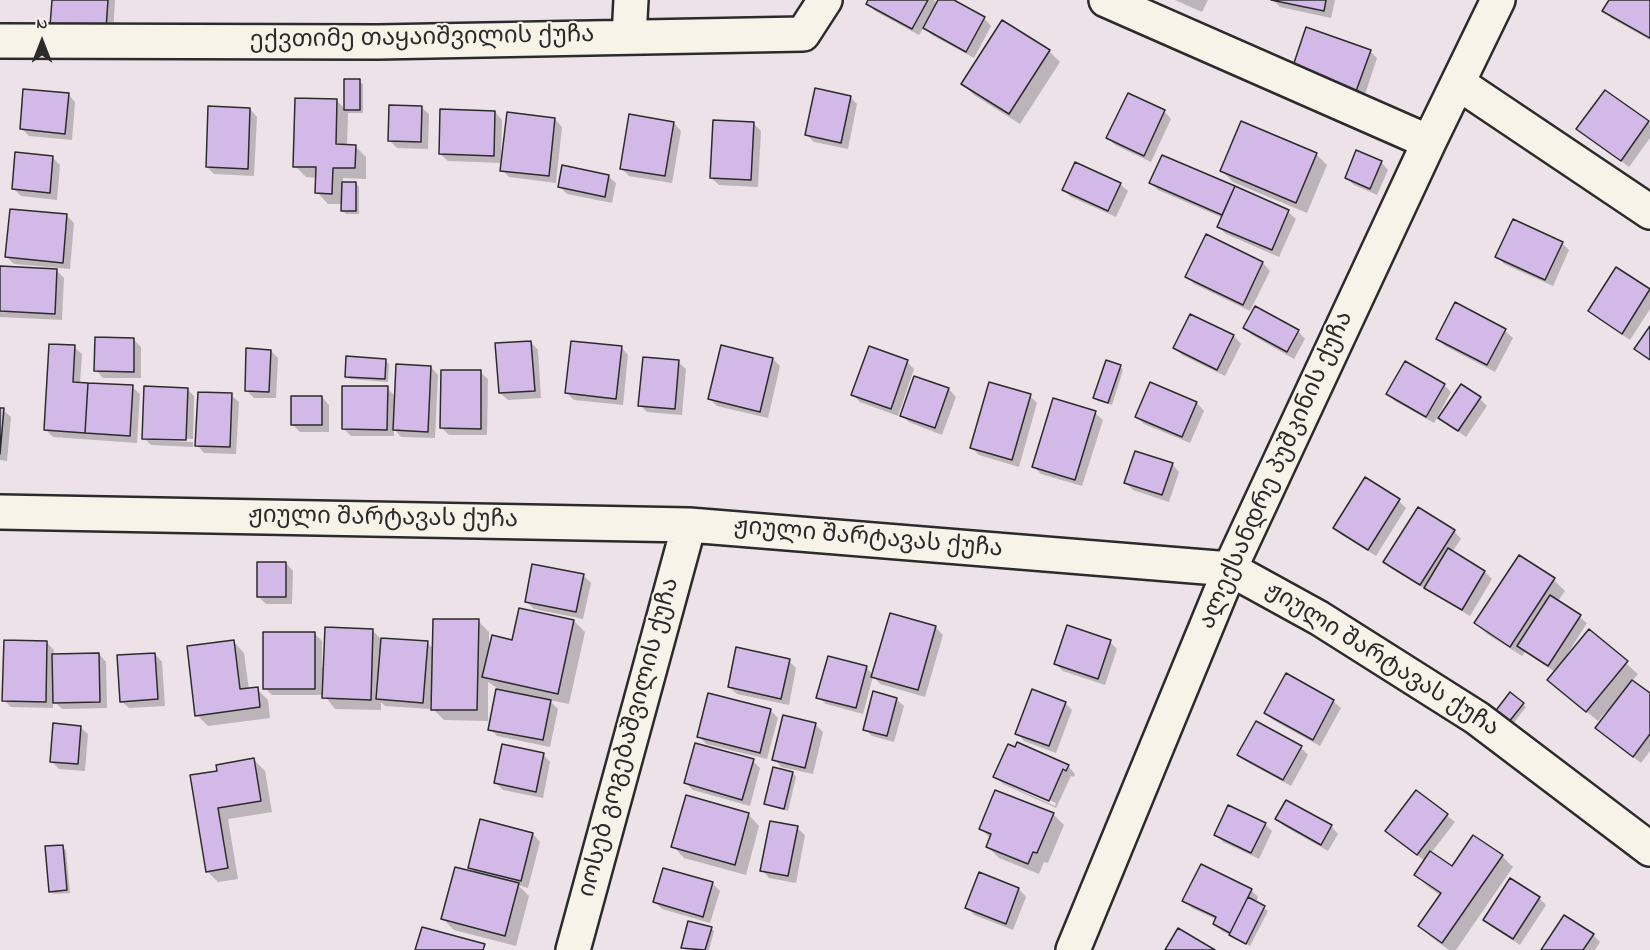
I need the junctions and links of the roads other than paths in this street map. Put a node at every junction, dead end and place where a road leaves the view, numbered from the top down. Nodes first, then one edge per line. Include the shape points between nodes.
1 (631, 0) edge
2 (825, 0) edge
3 (1106, 0) edge
4 (1498, 0) edge
5 (629, 37) junction
6 (0, 41) edge
7 (1458, 83) junction
8 (1429, 142) junction
9 (1650, 212) edge
10 (0, 512) edge
11 (689, 525) junction
12 (1230, 569) junction
13 (1650, 849) edge
14 (573, 950) edge
15 (1073, 950) edge

1 - 5 street
2 - 5 street, ექვთიმე თაყაიშვილის ქუჩა via 804,34
3 - 8 street
4 - 7 street, ალექსანდრე პუშკინის ქუჩა
5 - 6 street, ექვთიმე თაყაიშვილის ქუჩა via 378,42
7 - 8 street, ალექსანდრე პუშკინის ქუჩა
7 - 9 street
8 - 12 street, ალექსანდრე პუშკინის ქუჩა
10 - 11 street, ჟიული შარტავას ქუჩა
11 - 12 street, ჟიული შარტავას ქუჩა
11 - 14 street, იოსებ გოგებაშვილის ქუჩა
12 - 13 street, ჟიული შარტავას ქუჩა via 1319,618 1478,718
12 - 15 street, ალექსანდრე პუშკინის ქუჩა

